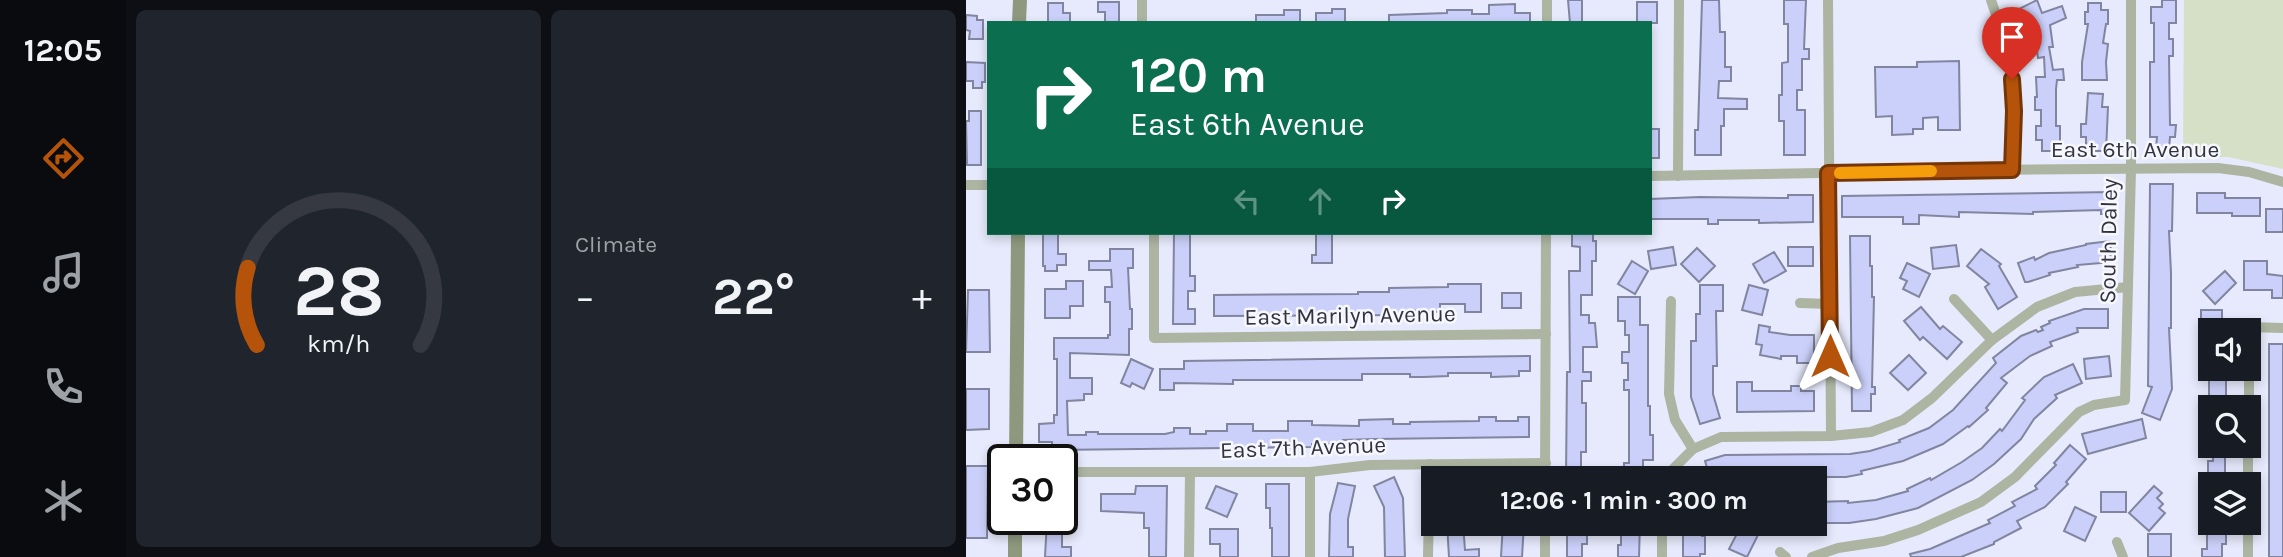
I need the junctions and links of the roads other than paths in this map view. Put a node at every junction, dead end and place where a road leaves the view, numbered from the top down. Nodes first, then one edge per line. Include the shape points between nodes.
1 (1020, 0) edge
2 (1142, 0) edge
3 (1547, 0) edge
4 (1679, 0) edge
5 (1828, 0) edge
6 (1991, 0) edge
7 (2132, 0) edge
8 (1020, 21) edge
9 (1142, 21) edge
10 (1547, 21) edge
11 (2012, 170) junction
12 (2131, 170) junction
13 (1828, 173) junction
14 (1652, 176) edge
15 (1678, 176) junction
16 (2283, 182) edge
17 (966, 185) edge
18 (987, 185) edge
19 (1018, 235) edge
20 (1154, 235) edge
21 (1546, 235) edge
22 (2128, 287) junction
23 (1954, 299) dead end
24 (1671, 301) dead end
25 (1800, 303) dead end
26 (1830, 304) junction
27 (2283, 328) edge
28 (1546, 334) junction
29 (1992, 340) junction
30 (2249, 395) edge
31 (1831, 436) junction
32 (1016, 444) edge
33 (1693, 449) junction
34 (1546, 463) junction
35 (1430, 464) junction
36 (1546, 466) edge
37 (1676, 466) edge
38 (1078, 472) edge
39 (1189, 472) junction
40 (1310, 472) junction
41 (1015, 535) edge
42 (2248, 535) edge
43 (1545, 536) edge
44 (1662, 536) edge
45 (2117, 542) dead end
46 (1015, 557) edge
47 (1189, 557) edge
48 (1310, 557) edge
49 (1428, 557) edge
50 (1545, 557) edge
51 (1662, 557) edge
52 (1812, 557) edge
53 (2123, 557) edge
54 (2248, 557) edge

1 - 8 main road
2 - 9 street
3 - 10 street
4 - 15 street
5 - 13 street
6 - 11 street via 2012,79
7 - 12 street, South Daley
11 - 12 street, East 6th Avenue
11 - 13 street, East 6th Avenue
12 - 16 street, East 6th Avenue via 2218,168
12 - 22 street, South Daley
13 - 15 street, East 6th Avenue
13 - 26 street
14 - 15 street, East 6th Avenue
17 - 18 street
19 - 32 main road
20 - 28 street, East Marilyn Avenue via 1154,338
21 - 28 street
22 - 29 street via 2075,292 2037,307
22 - 52 street, South Daley via 2125,400 2079,412 2015,477 1980,502 1919,530
23 - 29 street
24 - 33 street via 1669,394 1675,421
25 - 26 street
26 - 31 street
27 - 30 street via 2249,327
28 - 34 street
29 - 31 street via 1903,421 1871,432
31 - 33 street via 1721,437
33 - 37 street
34 - 35 street, East 7th Avenue
34 - 36 street
35 - 40 street, East 7th Avenue
35 - 49 street
38 - 39 street, East 7th Avenue
39 - 40 street, East 7th Avenue
39 - 47 street
40 - 48 street
41 - 46 main road
42 - 54 street
43 - 50 street
44 - 51 street
45 - 53 street

